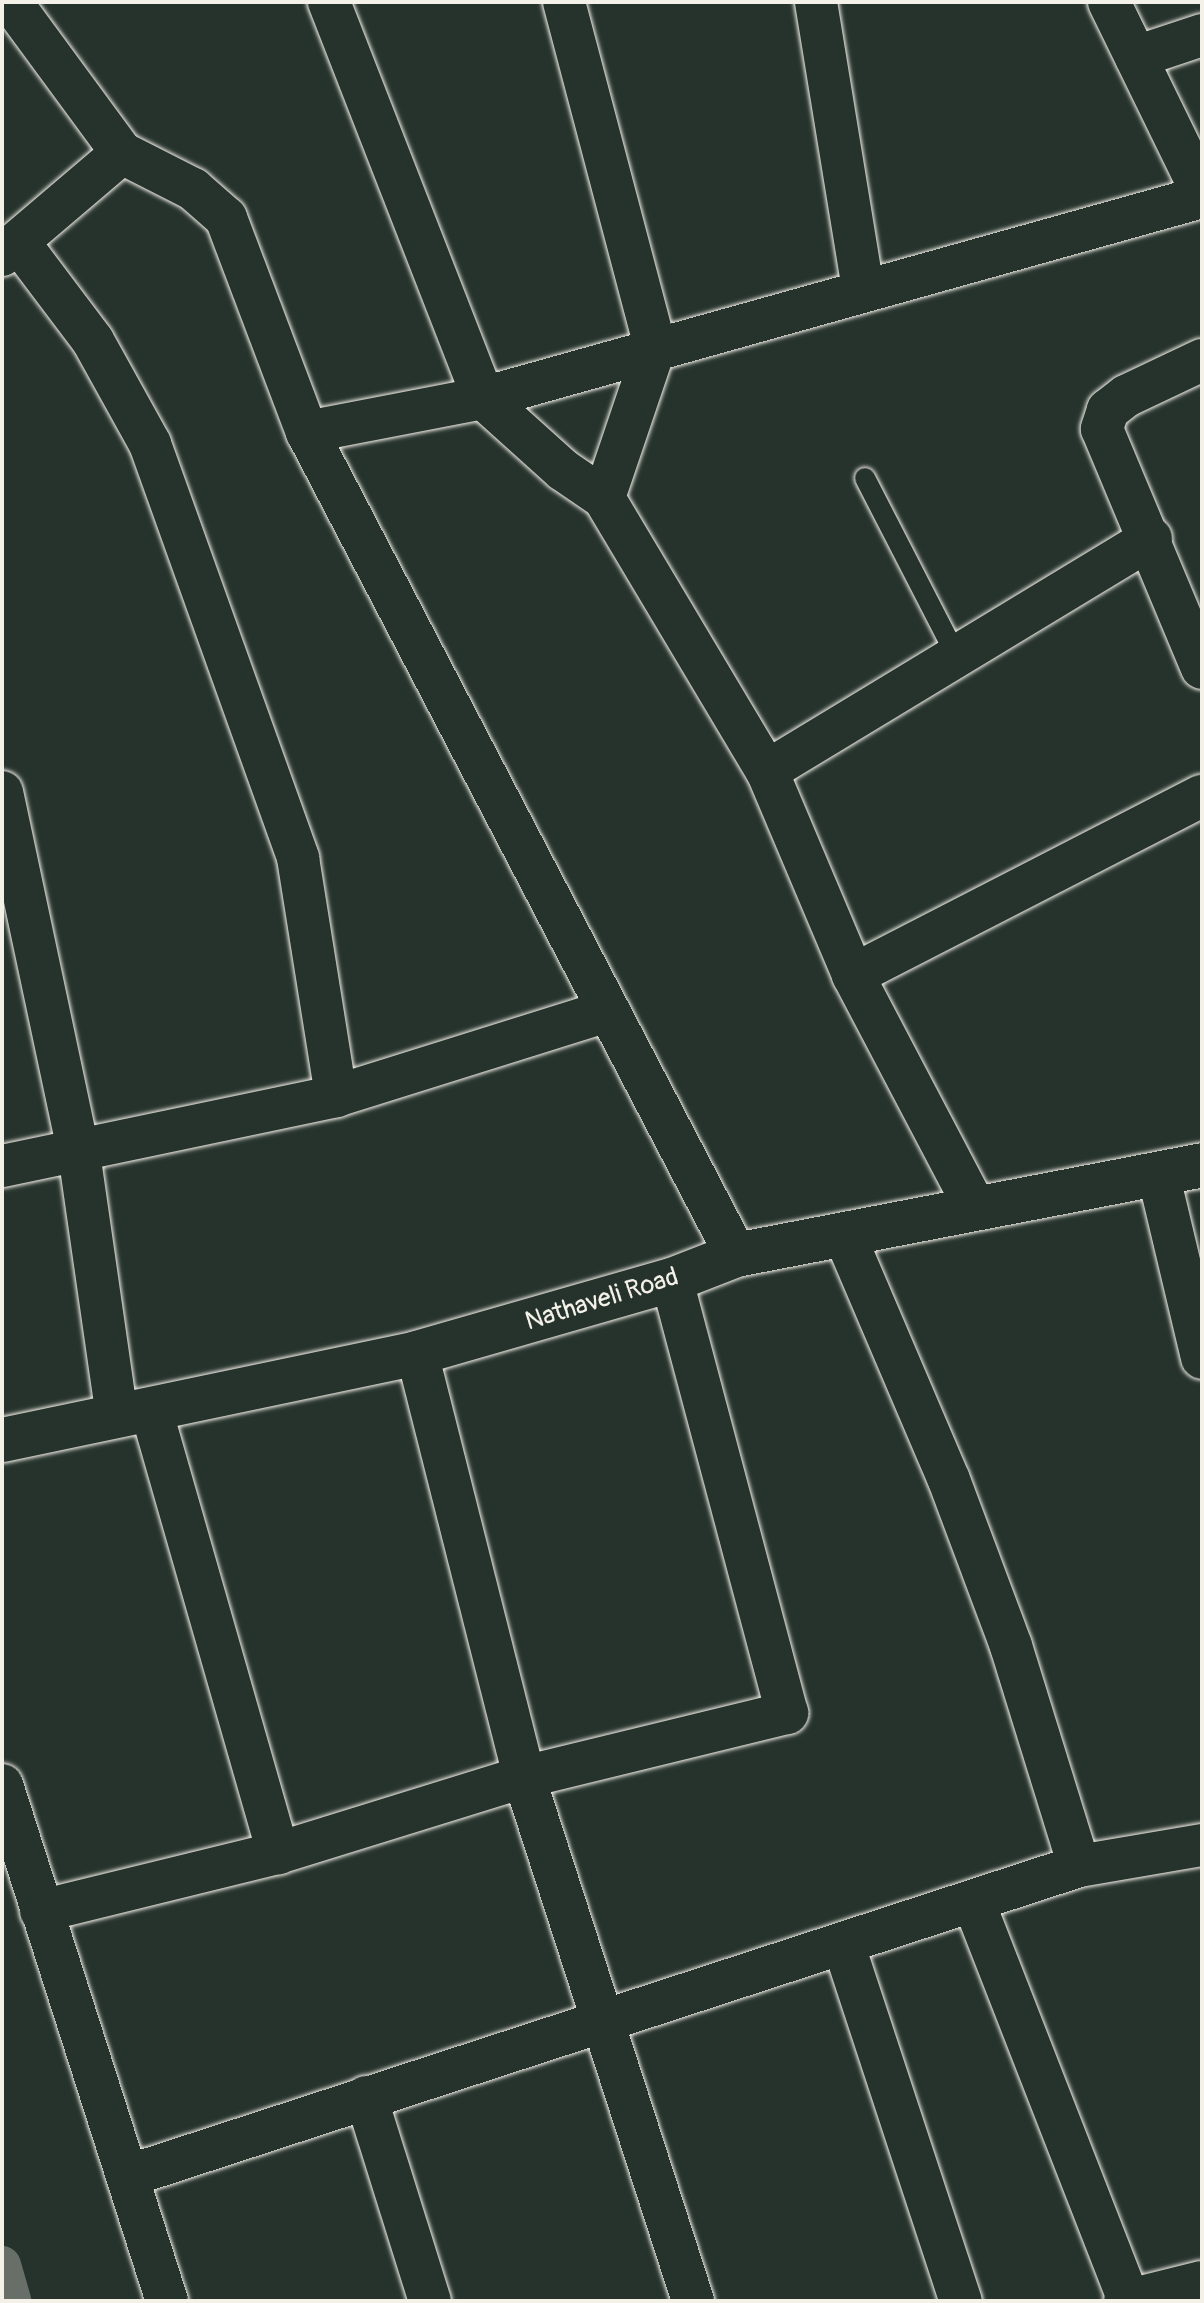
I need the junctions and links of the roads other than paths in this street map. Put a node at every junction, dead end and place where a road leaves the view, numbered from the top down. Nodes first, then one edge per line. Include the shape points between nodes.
1 (11, 2) edge
2 (329, 2) edge
3 (564, 2) edge
4 (1109, 2) edge
5 (819, 3) edge
6 (1202, 35) edge
7 (1136, 57) junction
8 (122, 153) junction
9 (1202, 195) edge
10 (11, 249) edge
11 (863, 289) junction
12 (655, 347) junction
13 (1202, 360) edge
14 (483, 398) junction
15 (307, 432) junction
16 (865, 478) dead end
17 (604, 498) junction
18 (1151, 538) junction
19 (956, 655) junction
20 (1202, 668) edge
21 (767, 771) junction
22 (2, 792) edge
23 (1202, 796) edge
24 (853, 975) junction
25 (608, 1011) junction
26 (336, 1096) junction
27 (79, 1153) junction
28 (1202, 1165) edge
29 (2, 1166) edge
30 (1158, 1173) junction
31 (975, 1207) junction
32 (844, 1234) junction
33 (736, 1255) junction
34 (672, 1280) junction
35 (417, 1353) junction
36 (1202, 1358) edge
37 (135, 1414) junction
38 (2, 1440) edge
39 (524, 1777) junction
40 (2, 1785) edge
41 (1202, 1845) edge
42 (278, 1853) junction
43 (1079, 1866) junction
44 (974, 1903) junction
45 (41, 1911) junction
46 (843, 1943) junction
47 (607, 2022) junction
48 (366, 2097) junction
49 (131, 2175) junction
50 (1202, 2282) edge
51 (1127, 2300) edge
52 (167, 2301) edge
53 (430, 2301) edge
54 (693, 2301) edge
55 (961, 2301) edge

1 - 8 street
2 - 14 street
3 - 12 street
4 - 7 street
5 - 11 street
6 - 7 street
7 - 9 street
8 - 10 street
8 - 15 street via 193,189 226,218
9 - 11 street
10 - 26 street via 93,341 150,444 298,858
11 - 12 street
12 - 14 street
12 - 17 street
13 - 18 street via 1108,410 1102,429
14 - 15 street
14 - 17 street via 563,470
15 - 25 street
16 - 19 lane
17 - 21 street
18 - 19 street
18 - 20 street
19 - 21 street
21 - 24 street
22 - 27 street
23 - 24 street
24 - 31 street
25 - 26 street
25 - 33 street
26 - 27 street
27 - 29 street
27 - 37 street
28 - 30 street, Nathaveli Road
30 - 31 street, Nathaveli Road
30 - 36 street
31 - 32 street, Nathaveli Road
32 - 33 street, Nathaveli Road
32 - 43 street via 954,1493 1011,1646
33 - 34 street, Nathaveli Road
34 - 35 street, Nathaveli Road
34 - 39 street via 787,1713
35 - 37 street, Nathaveli Road
35 - 39 street
37 - 38 street, Nathaveli Road
37 - 42 street
39 - 42 street
39 - 47 street
40 - 45 street
41 - 43 street
42 - 45 street
43 - 44 street
44 - 46 street
44 - 51 street
45 - 49 street
46 - 47 street
46 - 55 street
47 - 48 street
47 - 54 street
48 - 49 street
48 - 53 street
49 - 52 street
50 - 51 street

